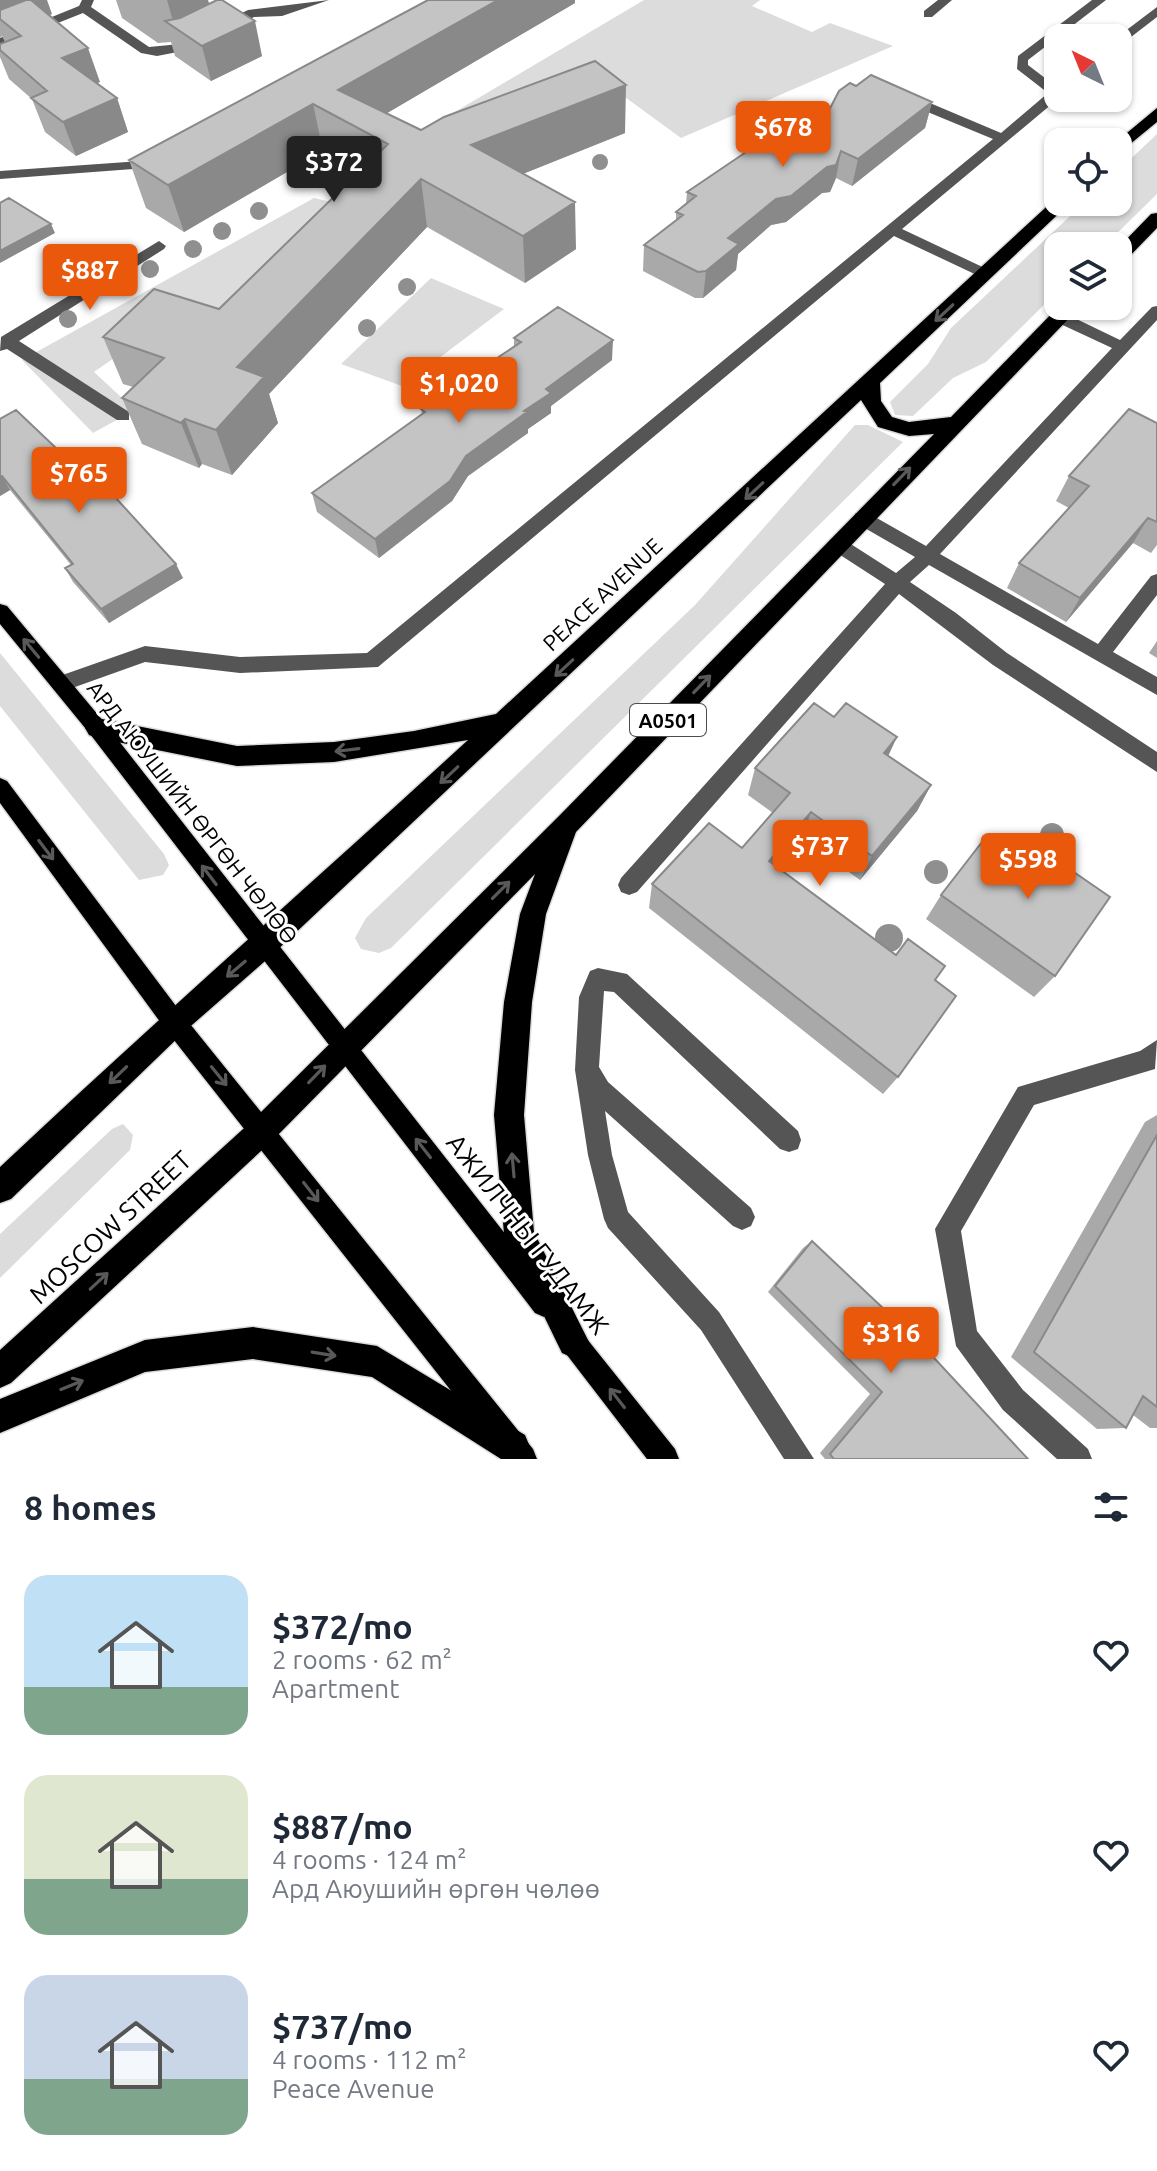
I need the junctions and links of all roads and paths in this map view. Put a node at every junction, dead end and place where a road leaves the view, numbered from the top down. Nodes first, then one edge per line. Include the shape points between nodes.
1 (323, 0) edge
2 (946, 0) edge
3 (1100, 0) edge
4 (86, 4) edge
5 (1157, 11) edge
6 (928, 14) dead end
7 (1071, 24) edge
8 (1132, 32) edge
9 (0, 42) edge
10 (1044, 44) edge
11 (1044, 82) edge
12 (886, 90) edge
13 (1044, 103) edge
14 (1157, 113) edge
15 (1132, 136) edge
16 (1002, 138) junction
17 (172, 162) edge
18 (0, 175) edge
19 (1047, 216) edge
20 (1157, 218) edge
21 (891, 229) junction
22 (1132, 244) edge
23 (159, 246) dead end
24 (986, 274) junction
25 (1157, 311) edge
26 (1057, 320) edge
27 (1078, 320) edge
28 (4, 343) edge
29 (1122, 347) junction
30 (870, 383) junction
31 (123, 416) edge
32 (954, 423) junction
33 (862, 518) junction
34 (837, 544) junction
35 (928, 556) junction
36 (1157, 581) edge
37 (897, 583) junction
38 (0, 611) edge
39 (1100, 655) junction
40 (61, 684) junction
41 (1157, 687) edge
42 (506, 721) junction
43 (97, 728) junction
44 (1157, 763) edge
45 (0, 787) edge
46 (567, 825) junction
47 (629, 885) dead end
48 (263, 946) junction
49 (174, 1022) junction
50 (345, 1046) junction
51 (1157, 1052) edge
52 (587, 1070) junction
53 (263, 1130) junction
54 (789, 1140) dead end
55 (0, 1188) edge
56 (742, 1217) dead end
57 (573, 1342) junction
58 (0, 1372) edge
59 (0, 1416) edge
60 (518, 1453) edge
61 (665, 1459) edge
62 (800, 1459) edge
63 (1078, 1459) edge

1 - 4 street via 282,12 252,13 184,47 157,52 145,50
2 - 6 street
3 - 7 street
4 - 9 street
5 - 8 street
10 - 11 street via 1022,59 1022,66
12 - 16 street
13 - 16 street
14 - 15 highway
16 - 21 street
17 - 18 street
19 - 24 highway, PEACE AVENUE
20 - 22 highway
21 - 24 street
21 - 40 street via 371,661 240,665 145,654
23 - 28 street
24 -> 30 highway, PEACE AVENUE
25 - 29 street
26 - 32 highway, A0501
27 - 29 street
28 - 31 street
29 - 35 street
30 - 32 highway via 871,407 891,425 916,430
30 -> 42 highway, PEACE AVENUE
33 -> 32 highway, A0501
33 - 34 highway, A0501
33 - 35 street
34 - 37 street
46 -> 34 highway, A0501
35 - 37 street
35 - 39 street
36 - 39 street
37 - 44 street
37 - 47 street
40 -> 38 main road, АРД АЮУШИЙН ӨРГӨН ЧӨЛӨӨ
39 - 41 street
40 - 43 main road, АРД АЮУШИЙН ӨРГӨН ЧӨЛӨӨ
42 -> 43 highway via 334,752 237,756
42 -> 48 highway, PEACE AVENUE
48 -> 43 main road, АРД АЮУШИЙН ӨРГӨН ЧӨЛӨӨ
45 -> 49 main road
50 -> 46 highway, A0501
57 -> 46 highway via 519,1234 509,1115 518,1002 533,914
48 -> 49 highway, PEACE AVENUE
48 - 50 main road, АРД АЮУШИЙН ӨРГӨН ЧӨЛӨӨ
49 -> 53 main road
49 -> 55 highway, PEACE AVENUE
53 -> 50 highway, A0501
57 -> 50 main road, АЖИЛЧНЫ ГУДАМЖ
51 - 63 street via 1147,1061 1026,1095 948,1229 965,1337 1013,1400
52 - 54 street via 590,997 598,979 619,982
52 - 56 street via 600,1090
52 - 62 street via 600,1155 617,1219 710,1321
58 -> 53 highway, MOSCOW STREET
53 -> 60 main road
61 -> 57 main road, АЖИЛЧНЫ ГУДАМЖ
59 -> 60 highway via 145,1356 253,1343 377,1362

